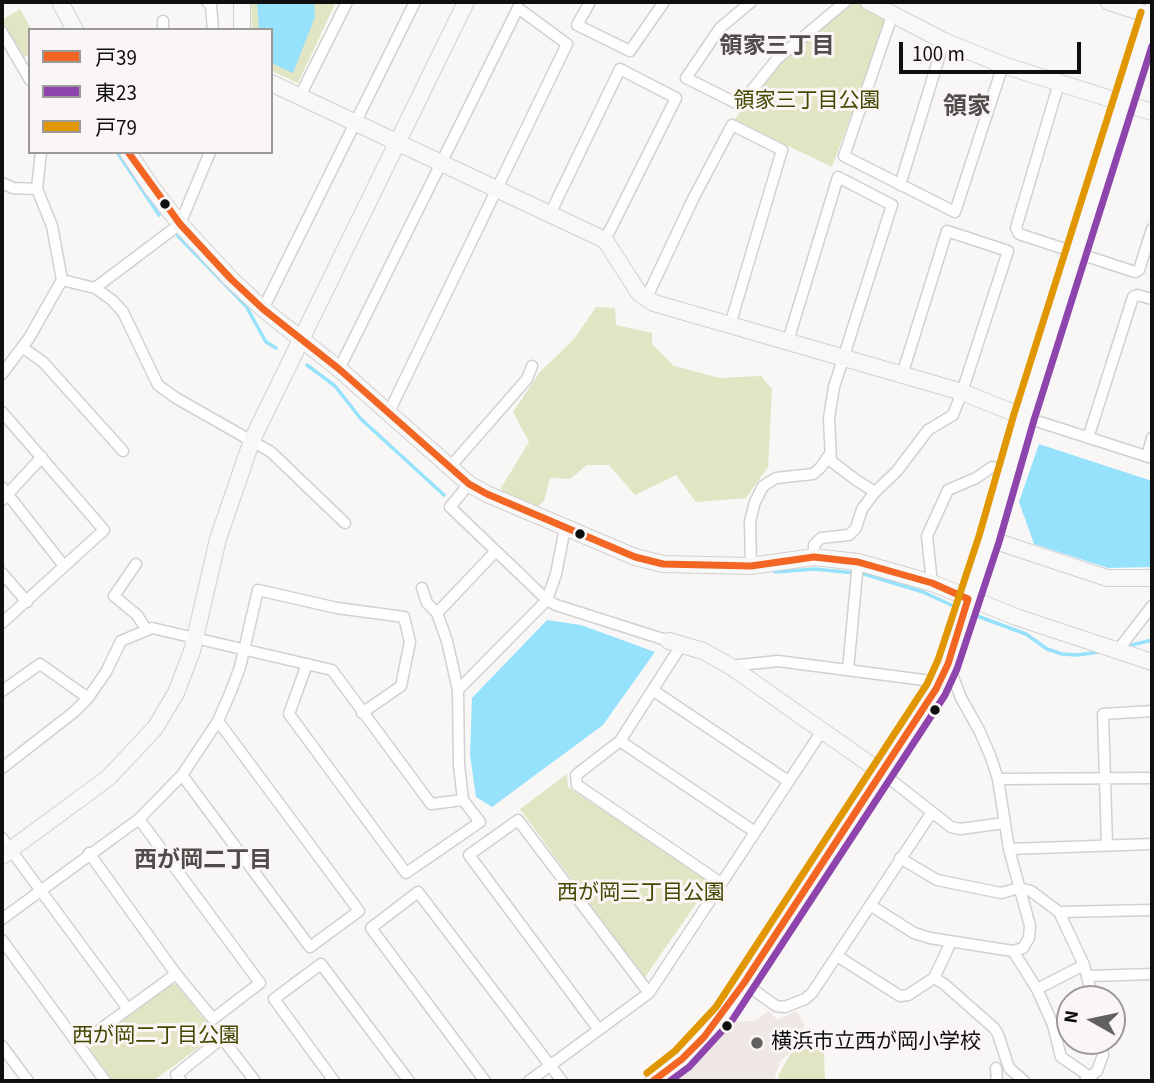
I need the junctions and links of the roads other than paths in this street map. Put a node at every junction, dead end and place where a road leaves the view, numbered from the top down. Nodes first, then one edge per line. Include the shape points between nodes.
1 (60, 2) edge
2 (207, 2) edge
3 (242, 2) edge
4 (347, 2) edge
5 (415, 2) edge
6 (466, 2) edge
7 (590, 2) edge
8 (664, 2) edge
9 (751, 2) edge
10 (845, 2) edge
11 (869, 2) edge
12 (1109, 2) edge
13 (1152, 14) edge
14 (892, 16) junction
15 (74, 28) edge
16 (213, 28) edge
17 (242, 28) edge
18 (2, 32) edge
19 (944, 41) junction
20 (6, 46) edge
21 (1003, 65) junction
22 (28, 77) edge
23 (1059, 83) junction
24 (273, 84) edge
25 (300, 96) junction
26 (1122, 102) junction
27 (1152, 112) edge
28 (356, 121) junction
29 (398, 142) junction
30 (41, 154) edge
31 (129, 154) edge
32 (209, 154) edge
33 (440, 162) junction
34 (2, 183) edge
35 (900, 185) junction
36 (496, 188) junction
37 (37, 189) junction
38 (550, 215) junction
39 (180, 224) junction
40 (1152, 229) edge
41 (605, 240) junction
42 (1076, 253) junction
43 (62, 281) junction
44 (95, 288) junction
45 (646, 299) junction
46 (1152, 299) edge
47 (263, 309) junction
48 (730, 325) junction
49 (301, 338) junction
50 (788, 341) junction
51 (22, 347) junction
52 (843, 358) junction
53 (533, 366) dead end
54 (339, 369) junction
55 (2, 373) edge
56 (902, 375) junction
57 (962, 392) junction
58 (2, 411) edge
59 (389, 412) junction
60 (1024, 417) junction
61 (1088, 438) junction
62 (1152, 438) edge
63 (252, 440) junction
64 (123, 451) dead end
65 (830, 454) junction
66 (42, 457) junction
67 (1149, 457) edge
68 (450, 467) junction
69 (1008, 471) junction
70 (469, 484) junction
71 (875, 492) junction
72 (4, 493) edge
73 (345, 523) dead end
74 (565, 528) junction
75 (989, 539) junction
76 (496, 551) junction
77 (814, 557) junction
78 (858, 562) junction
79 (136, 564) dead end
80 (64, 566) junction
81 (751, 566) junction
82 (2, 573) edge
83 (1152, 578) edge
84 (932, 583) junction
85 (422, 588) dead end
86 (968, 599) junction
87 (547, 600) junction
88 (27, 602) junction
89 (1152, 606) edge
90 (437, 612) junction
91 (2, 623) edge
92 (145, 629) junction
93 (195, 637) junction
94 (675, 642) junction
95 (244, 649) junction
96 (1118, 650) junction
97 (1152, 662) edge
98 (307, 664) junction
99 (948, 664) junction
100 (730, 666) junction
101 (848, 670) junction
102 (939, 682) junction
103 (458, 690) junction
104 (2, 691) edge
105 (653, 691) junction
106 (88, 698) junction
107 (1152, 711) edge
108 (362, 713) junction
109 (218, 721) junction
110 (822, 731) junction
111 (620, 741) junction
112 (2, 768) edge
113 (881, 772) junction
114 (182, 775) junction
115 (1152, 778) edge
116 (998, 779) junction
117 (1104, 779) junction
118 (788, 781) junction
119 (463, 800) junction
120 (932, 812) junction
121 (139, 819) junction
122 (1004, 823) junction
123 (755, 832) junction
124 (1152, 844) edge
125 (1107, 845) junction
126 (5, 848) edge
127 (1009, 849) junction
128 (89, 853) junction
129 (900, 858) junction
130 (721, 883) junction
131 (1019, 888) junction
132 (40, 890) junction
133 (870, 905) junction
134 (1152, 910) edge
135 (1059, 912) junction
136 (2, 919) edge
137 (2, 940) edge
138 (951, 942) junction
139 (1013, 951) junction
140 (836, 956) junction
141 (1084, 965) junction
142 (176, 974) junction
143 (1152, 974) edge
144 (1089, 976) junction
145 (934, 978) junction
146 (744, 984) junction
147 (1091, 985) edge
148 (1038, 989) junction
149 (649, 993) junction
150 (128, 1009) junction
151 (1056, 1024) edge
152 (1053, 1025) junction
153 (599, 1030) junction
154 (80, 1044) junction
155 (2, 1046) edge
156 (1102, 1055) edge
157 (551, 1066) junction
158 (996, 1068) dead end
159 (1087, 1079) edge
160 (28, 1081) edge
161 (106, 1081) edge
162 (181, 1081) edge
163 (255, 1081) edge
164 (334, 1081) edge
165 (409, 1081) edge
166 (485, 1081) edge
167 (529, 1081) edge
168 (562, 1081) edge
169 (653, 1081) edge
170 (997, 1081) edge
171 (1024, 1081) edge

1 - 15 street
2 - 16 street
3 - 17 street
4 - 25 street
5 - 28 street
6 - 29 street
7 - 8 street via 577,25 631,51
9 - 10 street via 720,28 686,78 740,105 777,59
11 - 14 street
12 - 13 street
13 - 26 street
14 - 19 street
14 - 35 street via 844,156
18 - 20 street
19 - 21 street
19 - 35 street
20 - 22 street
21 - 23 street
21 - 35 street via 954,212
23 - 26 street
23 - 42 street via 1016,228 1019,234
24 - 25 street
25 - 28 street
26 - 27 street
26 - 42 street
28 - 29 street
28 - 47 street
29 - 33 street
29 - 49 street
30 - 37 street
31 - 39 street
32 - 39 street
33 - 36 street
33 - 36 street via 518,8 567,44
33 - 54 street
34 - 37 street
36 - 38 street
36 - 59 street
37 - 43 street via 52,226
38 - 41 street
38 - 41 street via 620,69 676,98
39 - 44 street
39 - 47 street
40 - 42 street via 1135,272
41 - 45 street
42 - 60 street
43 - 44 street
43 - 51 street
44 - 63 street via 123,312 159,385
45 - 48 street
45 - 48 street via 732,125 782,150
46 - 61 street via 1133,297
47 - 49 street
48 - 50 street
49 - 54 street
49 - 63 street
50 - 52 street
50 - 52 street via 838,177 892,205
51 - 55 street
51 - 64 street via 43,362
52 - 56 street
52 - 65 street via 831,398
53 - 68 street via 527,379
54 - 59 street
56 - 57 street
56 - 57 street via 947,231 1008,251
57 - 60 street
57 - 71 street via 953,415 928,430
58 - 66 street
59 - 68 street
60 - 61 street
60 - 69 street
61 - 67 street
62 - 67 street
63 - 73 street
63 - 93 street via 218,539
65 - 71 street via 839,468
65 - 81 street via 813,474 776,478 763,486 750,521
66 - 72 street
66 - 80 street via 104,530
68 - 70 street
69 - 75 street
69 - 84 street via 992,467 948,490 927,536
70 - 74 street
70 - 76 street via 450,507
71 - 77 street via 862,509 856,528 849,535 821,538 814,545
72 - 80 street
74 - 81 street via 663,564
74 - 87 street
75 - 83 street via 1107,578
75 - 86 street
76 - 87 street
76 - 90 street
77 - 78 street
77 - 81 street
78 - 84 street
78 - 101 street
79 - 92 street via 114,596 137,615
80 - 88 street
82 - 88 street
84 - 86 street
85 - 90 street
86 - 96 street
86 - 99 street
87 - 94 street
87 - 103 street
88 - 91 street
89 - 96 street
90 - 103 street
92 - 93 street
92 - 106 street via 121,641
93 - 95 street
93 - 126 street via 176,693 131,757 108,778
94 - 100 street
94 - 105 street
95 - 98 street
95 - 108 street via 258,590 404,617 410,642 401,686
95 - 109 street
96 - 97 street
98 - 108 street via 332,670
98 - 119 street via 289,714 406,873 480,822
99 - 102 street
99 - 116 street
100 - 101 street via 778,661
100 - 110 street
101 - 102 street
102 - 113 street
103 - 119 street
104 - 106 street via 40,664
105 - 111 street
105 - 118 street
106 - 112 street
107 - 117 street via 1103,714
108 - 119 street via 431,804
109 - 114 street
109 - 114 street via 359,911 310,947
110 - 113 street
110 - 118 street
111 - 123 street
111 - 130 street via 576,775 577,785
113 - 120 street
113 - 146 street
114 - 121 street
115 - 117 street
116 - 117 street
116 - 122 street
117 - 125 street
118 - 123 street
120 - 122 street via 960,829
120 - 129 street
121 - 128 street
121 - 142 street via 260,984 213,1019
122 - 127 street
123 - 130 street
124 - 125 street
125 - 127 street
126 - 132 street
127 - 131 street
128 - 132 street
128 - 142 street
129 - 131 street via 937,880 1001,893
129 - 133 street
130 - 149 street
131 - 135 street via 1031,891
131 - 139 street via 1030,926 1023,948
132 - 136 street
132 - 150 street
133 - 138 street via 914,933
133 - 140 street
134 - 135 street
135 - 141 street
137 - 154 street
138 - 139 street
138 - 145 street
139 - 148 street
140 - 145 street via 900,996
140 - 146 street via 812,993 785,1007 776,1006
141 - 144 street
141 - 148 street
142 - 150 street
143 - 144 street
144 - 147 street
145 - 171 street via 994,1028 1009,1068
146 - 169 street via 704,1037
148 - 152 street
149 - 153 street
149 - 153 street via 519,820 469,855
150 - 154 street
151 - 152 street
152 - 159 street via 1061,1058
153 - 157 street
154 - 161 street
155 - 160 street
156 - 159 street via 1097,1071
157 - 166 street via 418,892 371,928
157 - 167 street
157 - 168 street
158 - 170 street
162 - 163 street via 176,1074 222,1038
164 - 165 street via 274,999 321,964

